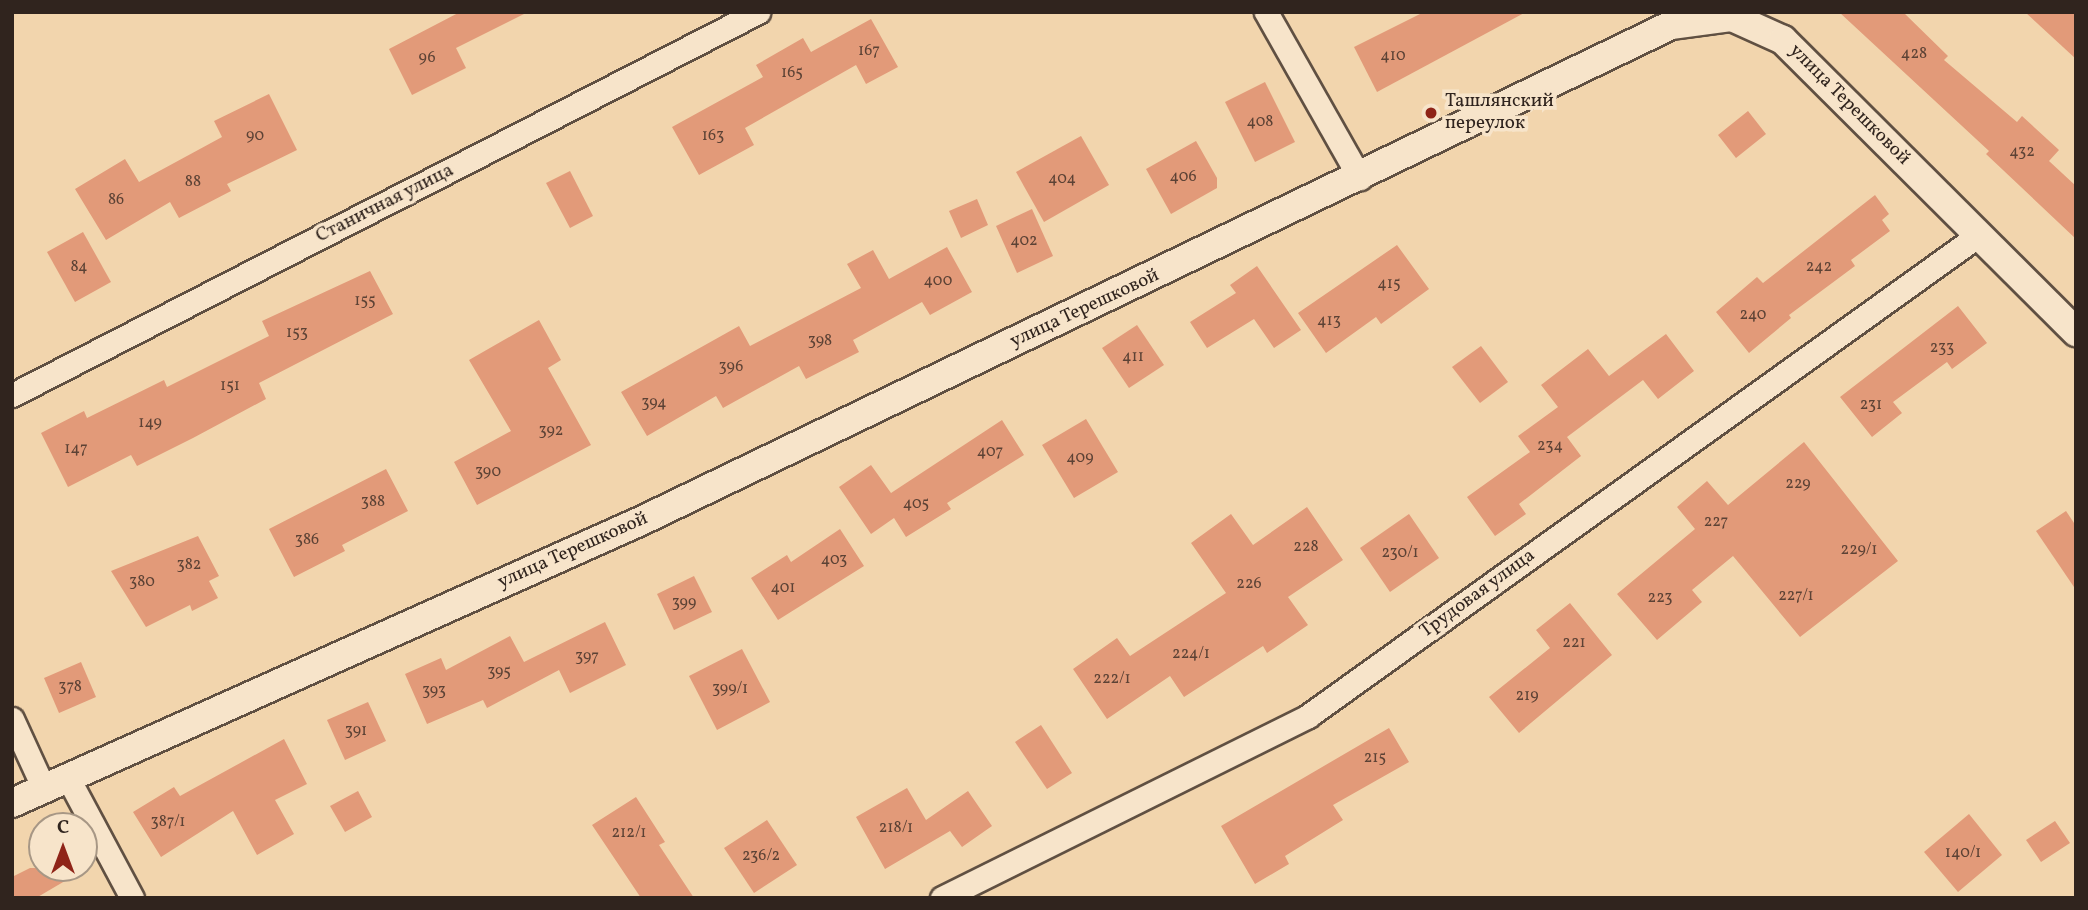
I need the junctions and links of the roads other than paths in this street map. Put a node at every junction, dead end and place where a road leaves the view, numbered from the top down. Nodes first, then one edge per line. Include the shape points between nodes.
1 (758, 12) edge
2 (1266, 12) edge
3 (1360, 178) junction
4 (1980, 234) junction
5 (2076, 332) edge
6 (12, 395) edge
7 (12, 719) edge
8 (56, 783) junction
9 (12, 803) edge
10 (132, 898) edge
11 (942, 898) edge

1 - 6 street, Станичная улица
2 - 3 street
3 - 4 street, улица Терешковой via 1671,25 1732,17 1783,40
3 - 8 street, улица Терешковой via 641,521
4 - 5 street, улица Терешковой
4 - 11 street, Трудовая улица via 1308,716
7 - 8 street
8 - 9 street, улица Терешковой
8 - 10 street

